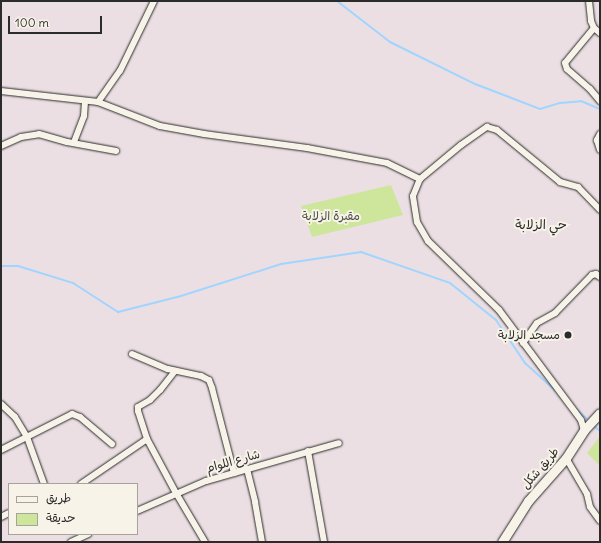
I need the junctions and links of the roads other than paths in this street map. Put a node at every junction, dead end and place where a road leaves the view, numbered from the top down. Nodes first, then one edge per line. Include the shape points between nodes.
1 (154, 1) edge
2 (589, 1) edge
3 (594, 28) junction
4 (600, 33) edge
5 (1, 91) edge
6 (85, 101) junction
7 (600, 101) edge
8 (98, 102) junction
9 (600, 134) edge
10 (74, 142) junction
11 (1, 146) edge
12 (600, 150) edge
13 (116, 151) dead end
14 (420, 179) junction
15 (600, 210) edge
16 (600, 278) edge
17 (523, 343) junction
18 (132, 354) dead end
19 (175, 371) junction
20 (1, 404) edge
21 (600, 413) edge
22 (584, 430) junction
23 (27, 437) junction
24 (147, 439) junction
25 (340, 443) dead end
26 (112, 444) dead end
27 (1, 450) edge
28 (308, 451) junction
29 (566, 458) junction
30 (247, 469) junction
31 (234, 473) junction
32 (44, 483) edge
33 (82, 483) edge
34 (176, 493) junction
35 (138, 511) edge
36 (600, 521) edge
37 (86, 535) edge
38 (71, 542) edge
39 (205, 542) edge
40 (262, 542) edge
41 (324, 542) edge
42 (502, 542) edge

1 - 8 street via 120,71
2 - 3 street
3 - 4 street
3 - 7 street via 565,63 567,69
5 - 6 street
6 - 8 street
6 - 10 street via 84,116
8 - 14 street via 160,126 387,163
9 - 12 street via 597,140
10 - 11 street via 39,134 21,137
10 - 13 street
14 - 15 street via 460,145 484,128 492,128 560,182 578,187
14 - 17 street via 413,196 414,209 422,232 448,262 488,298
16 - 17 street via 596,274 592,275 555,313 537,323
17 - 22 street via 581,420
18 - 19 street
19 - 24 street via 160,390 138,408
19 - 31 street via 209,380
20 - 23 street via 15,417
21 - 22 main road, طريق شكل
22 - 29 main road, طريق شكل
23 - 26 street via 69,415 76,415
23 - 27 street
23 - 32 street
24 - 33 street
24 - 34 street
25 - 28 street, شارع اللوام
28 - 30 street, شارع اللوام
28 - 41 street
29 - 36 street via 587,494 590,507
29 - 42 main road, طريق شكل via 528,501
30 - 31 street, شارع اللوام
30 - 40 street via 256,502
31 - 34 street, شارع اللوام
34 - 35 street, شارع اللوام
34 - 39 street
37 - 38 street

